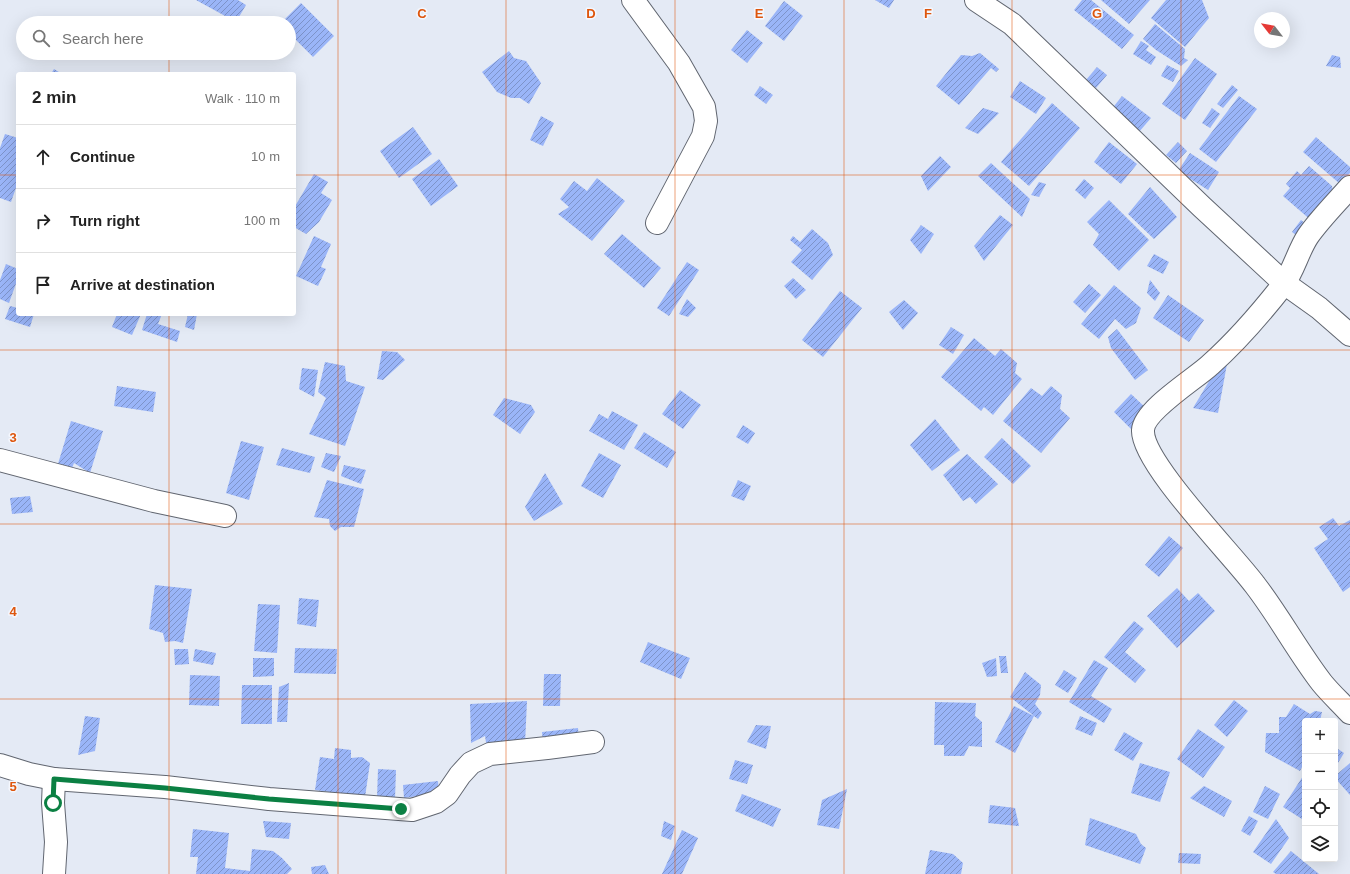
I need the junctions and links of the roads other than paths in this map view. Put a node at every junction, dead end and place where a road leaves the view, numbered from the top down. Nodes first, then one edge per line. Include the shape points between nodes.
1 (633, 0) edge
2 (976, 0) edge
3 (1350, 187) edge
4 (657, 223) dead end
5 (1284, 283) junction
6 (1350, 335) edge
7 (0, 460) edge
8 (224, 516) dead end
9 (1350, 713) edge
10 (593, 742) dead end
11 (0, 765) edge
12 (54, 779) junction
13 (54, 874) edge

1 - 4 street via 679,63 704,107 706,121 703,136
2 - 5 street via 1012,24
3 - 5 street via 1307,237
5 - 6 street
5 - 9 street via 1233,344 1201,374 1158,406 1145,422 1143,438 1170,484 1256,585 1323,683
7 - 8 street via 154,501
10 - 12 street via 490,754 471,763 447,794 436,802 412,810
11 - 12 street
12 - 13 street

